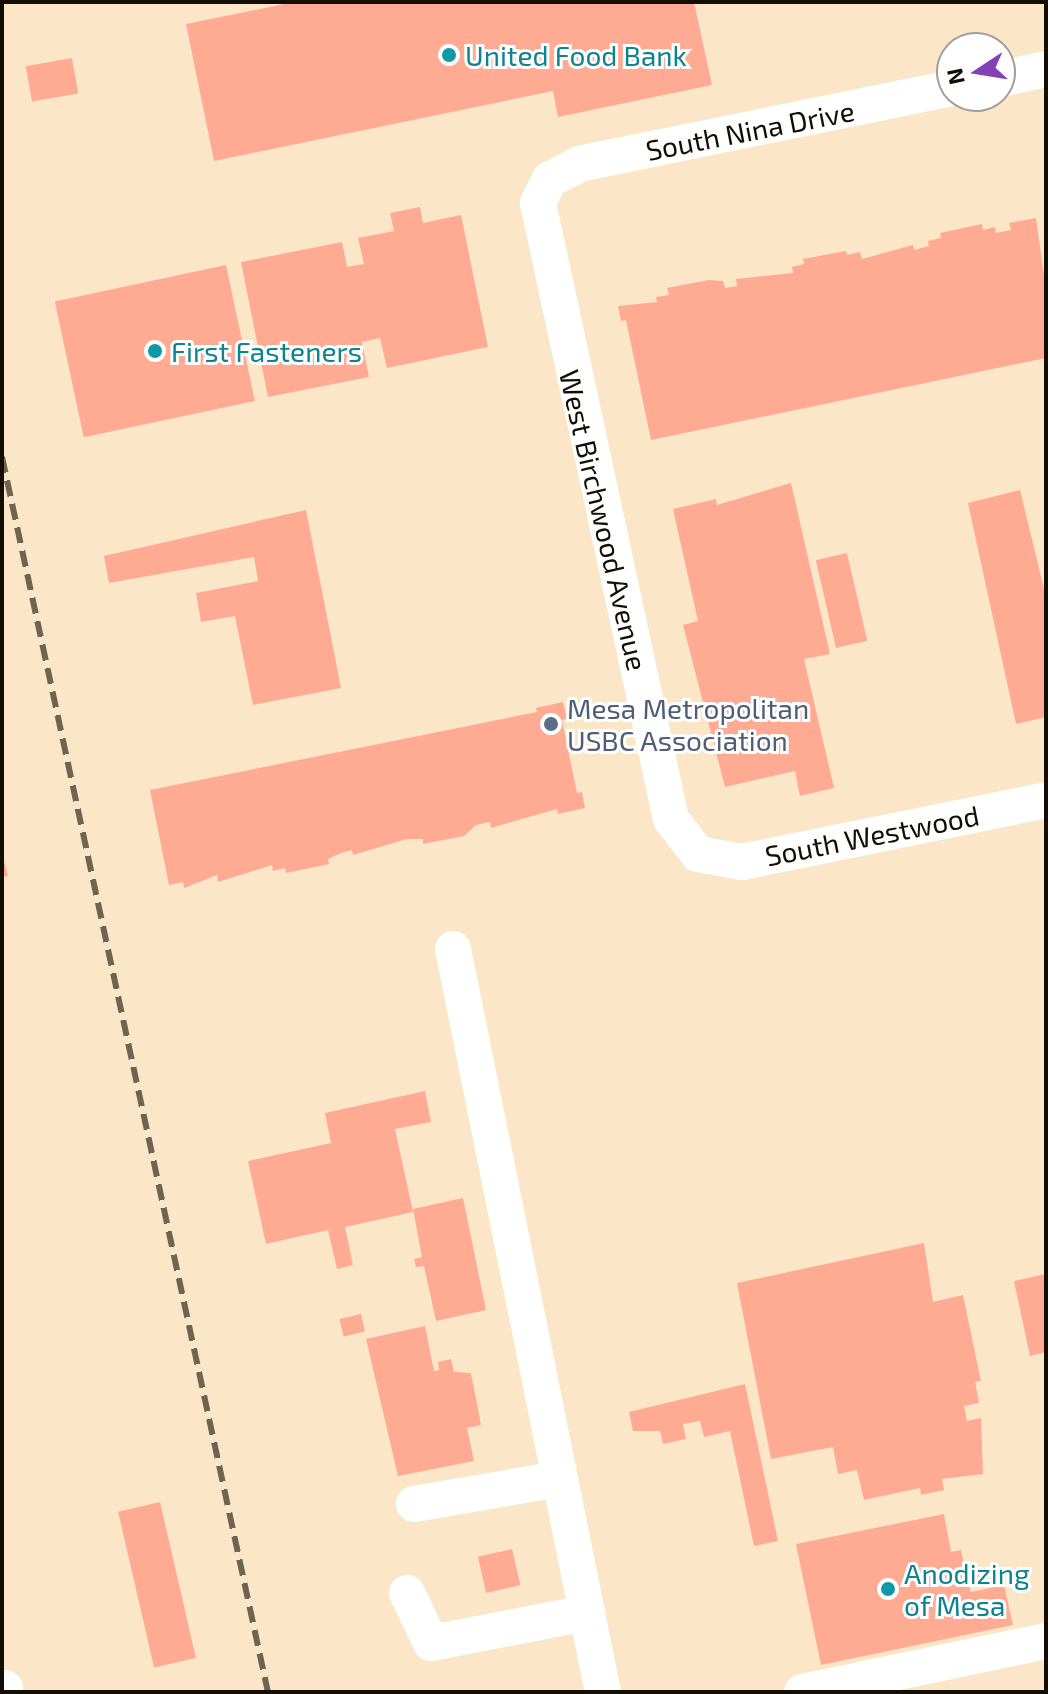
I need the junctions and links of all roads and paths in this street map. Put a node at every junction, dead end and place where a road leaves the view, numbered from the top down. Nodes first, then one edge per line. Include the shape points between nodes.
1 (1046, 69) edge
2 (1016, 76) edge
3 (936, 91) edge
4 (550, 179) joint
5 (1046, 800) edge
6 (698, 854) joint
7 (453, 949) dead end
8 (559, 1479) junction
9 (414, 1504) dead end
10 (407, 1593) dead end
11 (587, 1613) junction
12 (1046, 1641) edge
13 (603, 1692) edge
14 (802, 1692) edge

1 - 2 street
3 - 4 street, South Nina Drive via 580,164
4 - 6 street, West Birchwood Avenue via 538,203 595,483 671,819
5 - 6 street, South Westwood via 742,862
7 - 8 street
8 - 9 street
8 - 11 street
10 - 11 street via 431,1643
11 - 13 street
12 - 14 street

